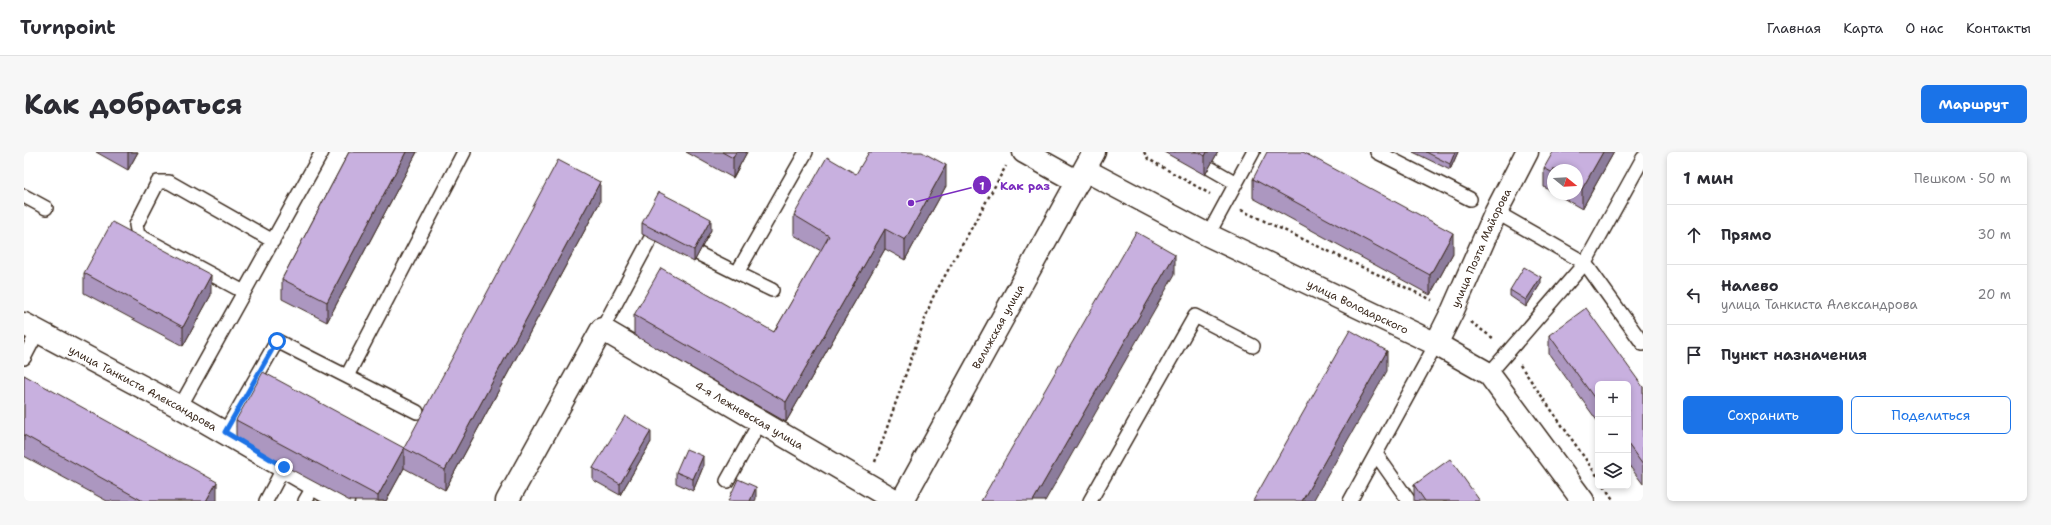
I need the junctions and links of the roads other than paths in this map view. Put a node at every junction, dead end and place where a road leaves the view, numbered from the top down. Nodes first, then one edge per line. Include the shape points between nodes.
1 (322, 152) edge
2 (464, 152) edge
3 (806, 152) edge
4 (1182, 152) edge
5 (1254, 152) edge
6 (1377, 152) edge
7 (1527, 152) edge
8 (1017, 156) edge
9 (1643, 158) edge
10 (1086, 168) edge
11 (1236, 183) junction
12 (24, 196) edge
13 (1470, 199) dead end
14 (46, 208) dead end
15 (1496, 212) junction
16 (1208, 235) junction
17 (273, 241) junction
18 (1585, 263) junction
19 (737, 273) junction
20 (772, 290) dead end
21 (244, 292) junction
22 (31, 328) edge
23 (602, 329) junction
24 (1436, 344) junction
25 (1643, 344) edge
26 (1253, 346) dead end
27 (24, 358) edge
28 (1490, 374) junction
29 (347, 376) junction
30 (180, 406) junction
31 (417, 412) dead end
32 (760, 422) junction
33 (225, 432) junction
34 (1376, 454) junction
35 (284, 467) junction
36 (727, 481) dead end
37 (310, 493) edge
38 (266, 501) edge
39 (344, 501) edge
40 (506, 501) edge
41 (896, 501) edge
42 (902, 501) edge
43 (1090, 501) edge
44 (1350, 501) edge
45 (1409, 501) edge
46 (1583, 501) edge

1 - 17 lane
2 - 29 lane
3 - 19 lane
4 - 11 lane
5 - 11 lane
6 - 13 lane
7 - 15 street, улица Поэта Майорова
8 - 10 street, улица Володарского
9 - 18 lane
10 - 16 street, улица Володарского
10 - 42 street, Велижская улица
11 - 16 lane
12 - 14 lane
15 - 18 lane
15 - 24 street, улица Поэта Майорова
16 - 24 street, улица Володарского
17 - 21 lane
17 - 21 lane via 169,182 158,182 136,225 138,235
18 - 25 lane
18 - 28 lane
19 - 20 lane
19 - 23 lane via 654,232
21 - 30 lane
22 - 27 lane
22 - 30 street, улица Танкиста Александрова
23 - 32 street, 4-я Лежневская улица
23 - 40 street
24 - 28 street, улица Володарского
24 - 34 lane
26 - 43 lane via 1195,316
28 - 46 street, улица Володарского
29 - 31 lane
29 - 33 lane via 277,341
30 - 33 street, улица Танкиста Александрова
32 - 36 lane
32 - 41 street, 4-я Лежневская улица
33 - 35 street, улица Танкиста Александрова
34 - 44 lane
34 - 45 lane
35 - 37 street, улица Танкиста Александрова
35 - 38 lane
37 - 39 street, улица Танкиста Александрова

